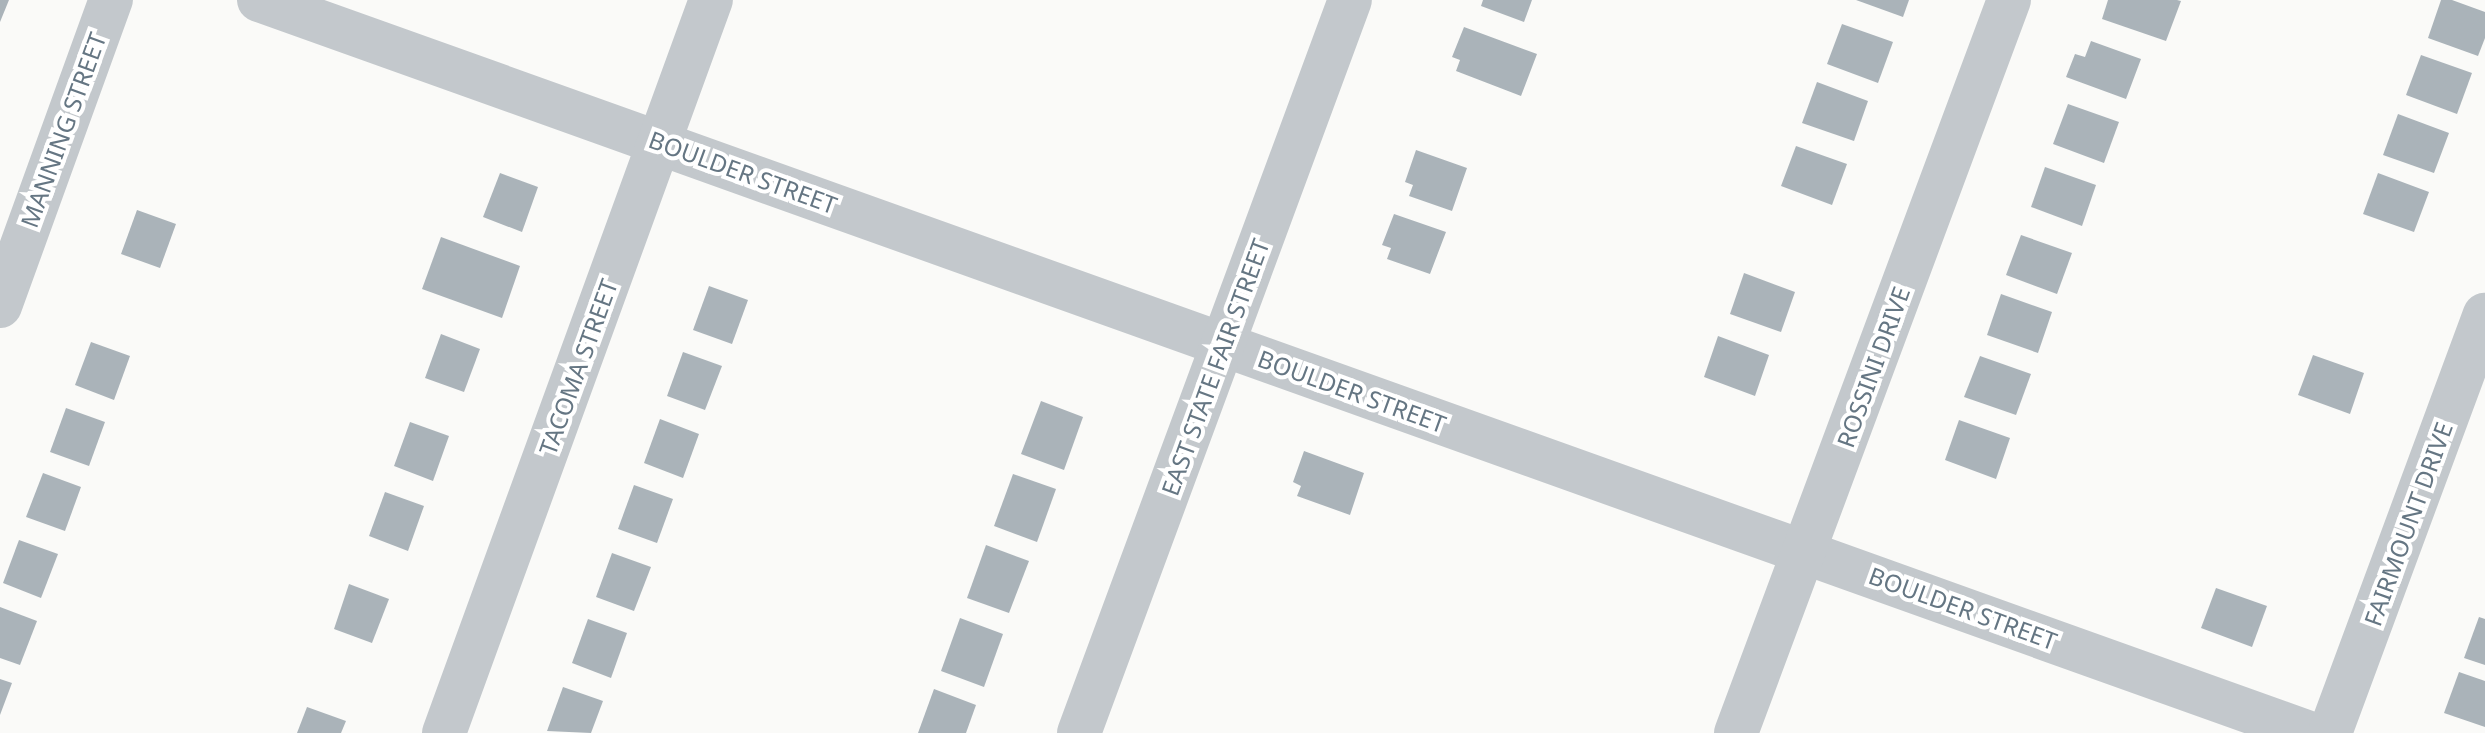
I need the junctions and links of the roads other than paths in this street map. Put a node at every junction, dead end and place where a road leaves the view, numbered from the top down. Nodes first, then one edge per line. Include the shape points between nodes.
1 (111, 0) edge
2 (259, 0) edge
3 (711, 0) edge
4 (1350, 0) edge
5 (2009, 0) edge
6 (659, 142) junction
7 (0, 306) edge
8 (2485, 315) edge
9 (1224, 345) junction
10 (1804, 552) junction
11 (444, 733) edge
12 (1079, 733) edge
13 (1736, 733) edge
14 (2310, 733) edge
15 (2330, 733) edge

1 - 7 street, MANNING STREET
2 - 6 street, BOULDER STREET
3 - 6 street, TACOMA STREET
4 - 9 street, EAST STATE FAIR STREET
5 - 10 street, ROSSINI DRIVE
6 - 9 street, BOULDER STREET
6 - 11 street, TACOMA STREET
8 - 15 street, FAIRMOUNT DRIVE
9 - 10 street, BOULDER STREET
9 - 12 street, EAST STATE FAIR STREET
10 - 13 street, ROSSINI DRIVE
10 - 14 street, BOULDER STREET

